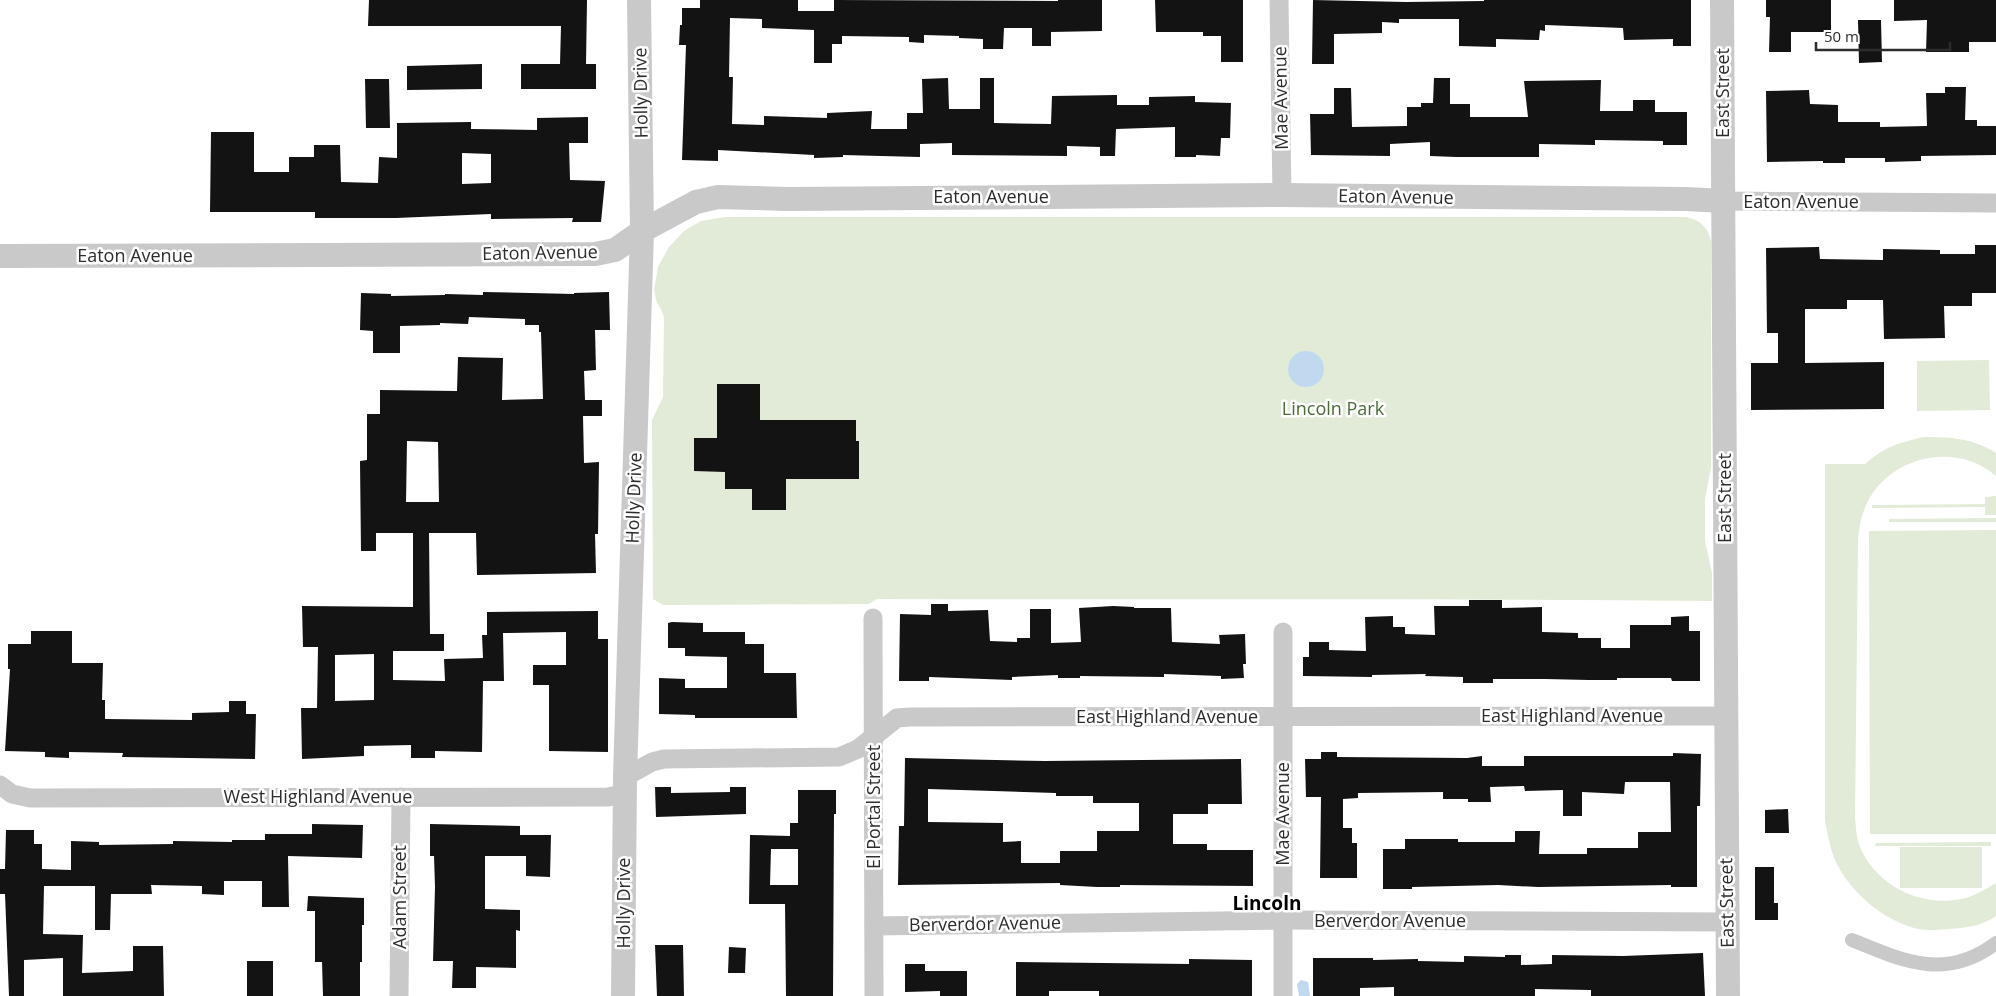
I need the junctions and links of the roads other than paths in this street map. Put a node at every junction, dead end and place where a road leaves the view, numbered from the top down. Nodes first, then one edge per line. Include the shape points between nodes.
1 (639, 0) edge
2 (1280, 0) edge
3 (1722, 0) edge
4 (1282, 195) junction
5 (1723, 201) junction
6 (1996, 203) edge
7 (642, 231) junction
8 (0, 256) edge
9 (873, 618) dead end
10 (1283, 632) dead end
11 (1726, 716) junction
12 (1283, 717) junction
13 (874, 736) junction
14 (625, 777) junction
15 (0, 785) edge
16 (401, 797) junction
17 (1283, 920) junction
18 (1726, 922) junction
19 (874, 926) junction
20 (1852, 940) dead end
21 (1996, 943) edge
22 (400, 996) edge
23 (623, 996) edge
24 (874, 996) edge
25 (1283, 996) edge
26 (1728, 996) edge

1 - 7 street, Holly Drive
2 - 4 street, Mae Avenue
3 - 5 street, East Street
4 - 5 street, Eaton Avenue
4 - 7 street, Eaton Avenue via 718,197 696,202
5 - 6 street, Eaton Avenue
5 - 11 street, East Street
7 - 8 street, Eaton Avenue via 615,250 595,254
7 - 14 street, Holly Drive
9 - 13 street, El Portal Street
10 - 12 street, Mae Avenue
11 - 12 street, East Highland Avenue
11 - 18 street, East Street
12 - 13 street, East Highland Avenue via 910,717 898,718
12 - 17 street, Mae Avenue
13 - 14 street, East Highland Avenue via 858,749 839,757 664,758
13 - 19 street, El Portal Street
14 - 16 street, West Highland Avenue via 622,794 608,797
14 - 23 street, Holly Drive
15 - 16 street, West Highland Avenue via 12,794 30,798
16 - 22 street, Adam Street
17 - 18 street, Berverdor Avenue
17 - 19 street, Berverdor Avenue
17 - 25 street, Mae Avenue
18 - 26 street, East Street
19 - 24 street, El Portal Street
20 - 21 street via 1894,957 1929,965 1962,961 1982,954

